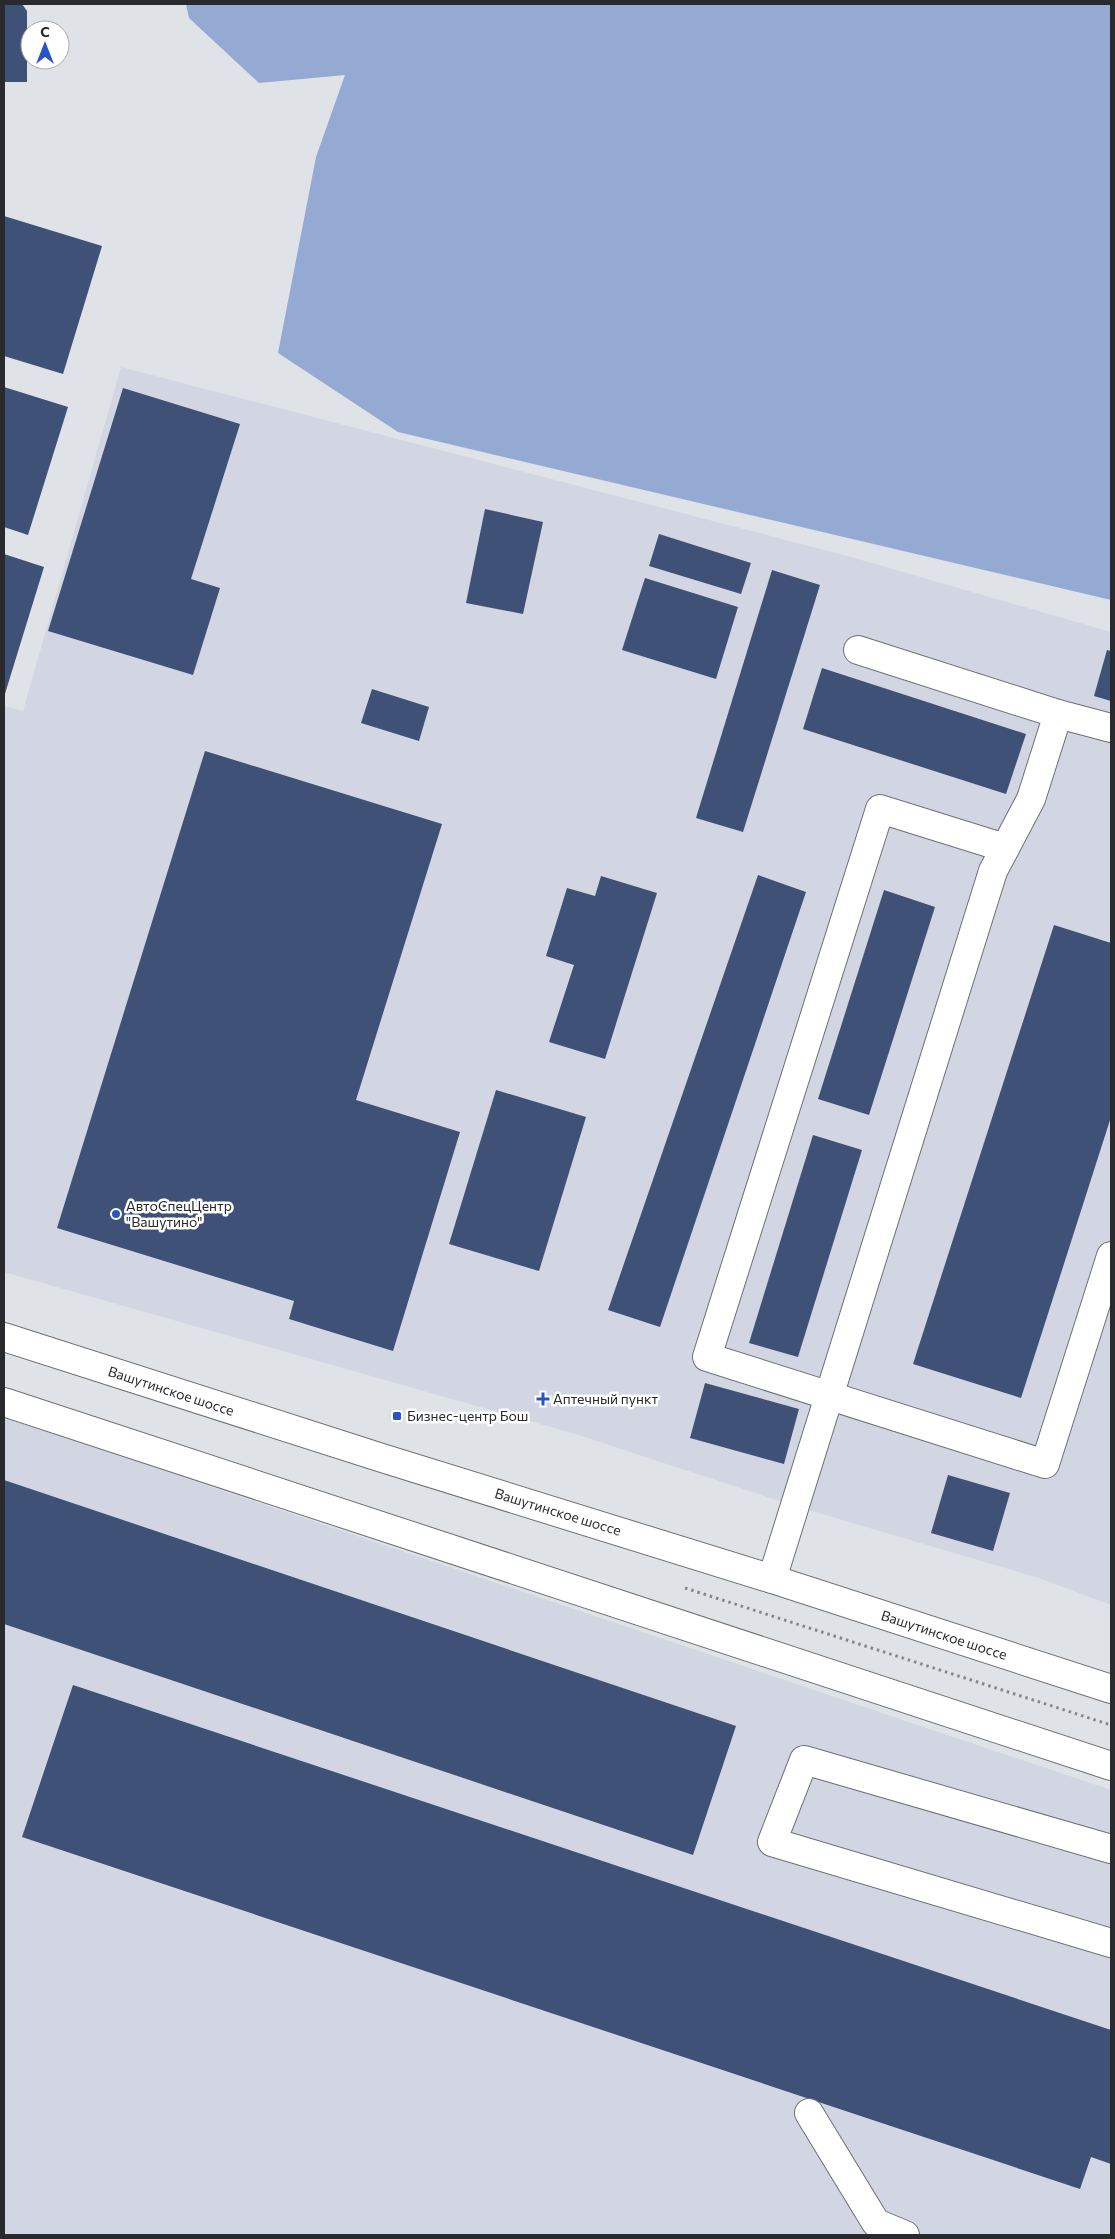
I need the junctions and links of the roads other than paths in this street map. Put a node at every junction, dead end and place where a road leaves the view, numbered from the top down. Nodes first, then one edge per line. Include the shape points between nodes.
1 (858, 650) dead end
2 (1058, 714) junction
3 (1111, 728) edge
4 (1005, 848) junction
5 (1111, 1256) edge
6 (4, 1337) edge
7 (830, 1395) junction
8 (4, 1402) edge
9 (772, 1579) junction
10 (1111, 1689) edge
11 (1111, 1766) edge
12 (1111, 1849) edge
13 (1111, 1942) edge
14 (809, 2113) dead end
15 (904, 2235) edge

1 - 2 street
2 - 3 street
2 - 4 street via 1031,799
4 - 7 street via 993,871
4 - 7 street via 880,809 707,1357
5 - 7 street via 1045,1464
6 - 9 street, Вашутинское шоссе
7 - 9 street
8 - 11 street
9 - 10 street, Вашутинское шоссе
12 - 13 street via 804,1760 772,1842
14 - 15 street via 876,2224

